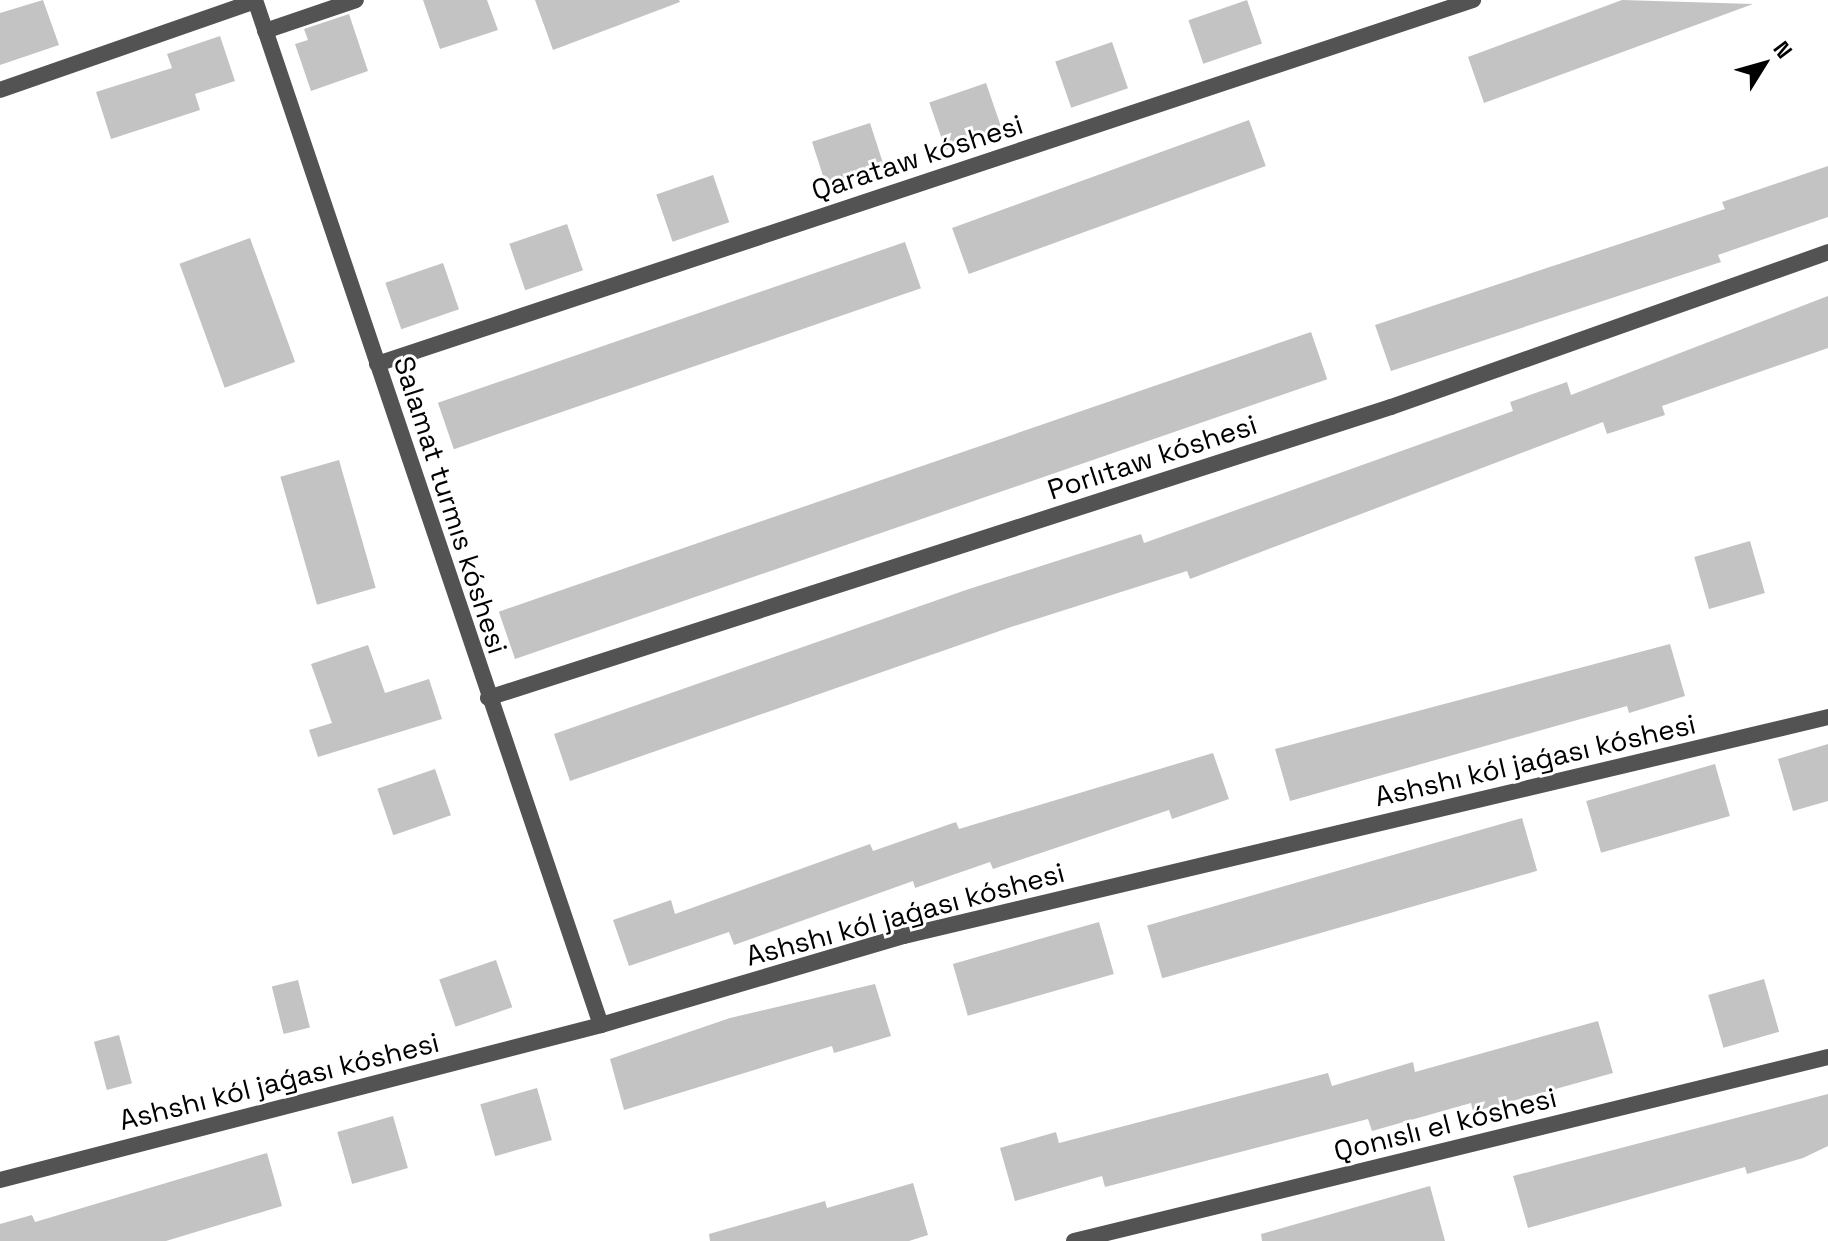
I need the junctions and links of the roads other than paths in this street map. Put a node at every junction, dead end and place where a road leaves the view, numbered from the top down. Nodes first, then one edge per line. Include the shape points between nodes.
1 (255, 0) edge
2 (356, 0) edge
3 (1473, 0) edge
4 (265, 31) junction
5 (0, 90) edge
6 (1828, 252) edge
7 (377, 364) junction
8 (488, 698) junction
9 (1828, 717) edge
10 (601, 1025) junction
11 (1828, 1057) edge
12 (0, 1180) edge
13 (1074, 1241) edge

1 - 4 street, Salamat turmıs kóshesi
1 - 5 street
2 - 4 street
3 - 7 street, Qarataw kóshesi
4 - 7 street, Salamat turmıs kóshesi
6 - 8 street, Porlıtaw kóshesi via 1376,412
7 - 8 street, Salamat turmıs kóshesi
8 - 10 street, Salamat turmıs kóshesi
9 - 10 street, Ashshı kól jaǵası kóshesi via 904,936
10 - 12 street, Ashshı kól jaǵası kóshesi
11 - 13 street, Qonıslı el kóshesi

